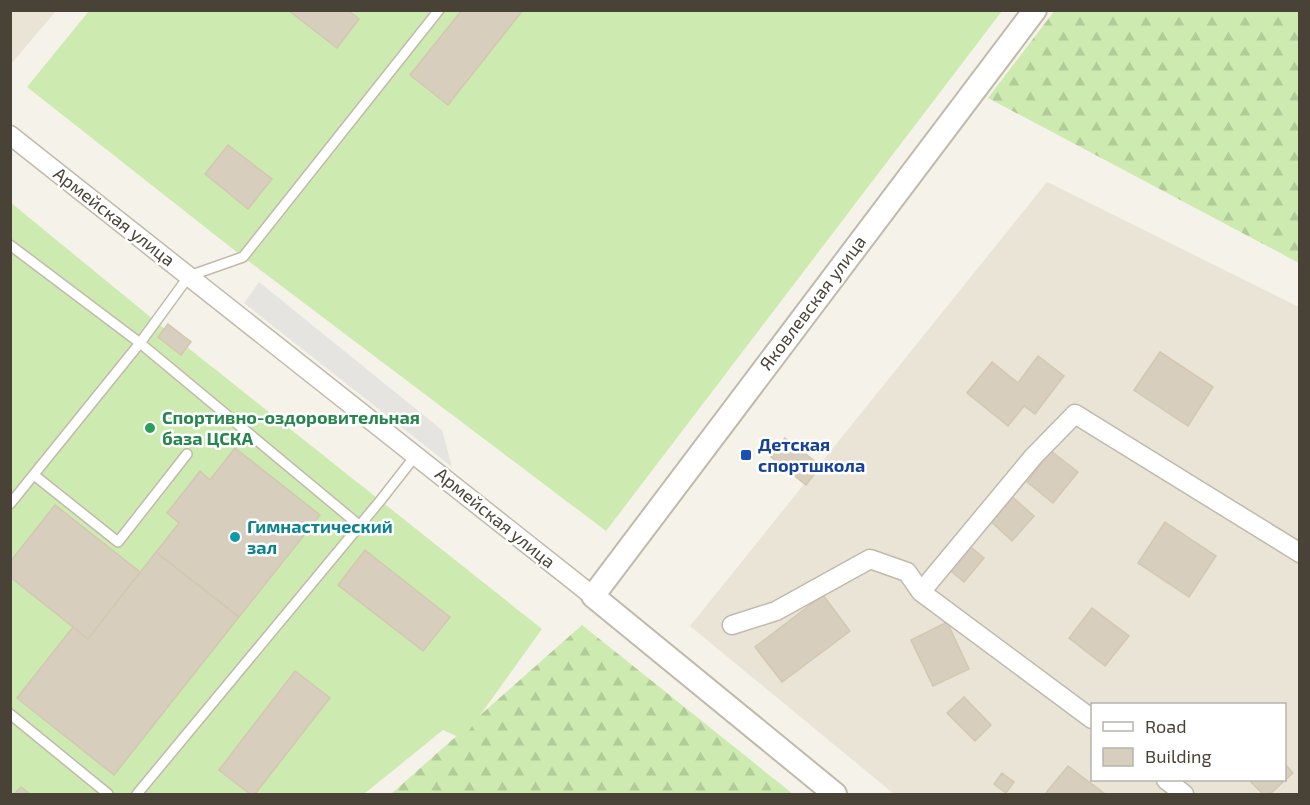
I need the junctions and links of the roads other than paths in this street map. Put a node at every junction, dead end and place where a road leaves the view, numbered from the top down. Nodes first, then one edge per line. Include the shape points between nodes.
1 (439, 10) edge
2 (1035, 10) edge
3 (10, 135) edge
4 (10, 245) edge
5 (189, 276) junction
6 (140, 343) junction
7 (187, 454) dead end
8 (416, 455) junction
9 (34, 475) junction
10 (10, 504) edge
11 (359, 525) junction
12 (1299, 553) edge
13 (921, 592) junction
14 (593, 596) junction
15 (732, 625) dead end
16 (10, 714) edge
17 (1091, 718) edge
18 (1167, 781) edge
19 (827, 792) edge
20 (108, 795) edge
21 (137, 795) edge
22 (1184, 795) edge

1 - 5 lane via 243,256
2 - 14 street, Яковлевская улица
3 - 5 street, Армейская улица
4 - 6 lane
5 - 6 lane
5 - 8 street, Армейская улица
6 - 9 lane
6 - 11 lane
7 - 9 lane via 118,542
8 - 11 lane
8 - 14 street, Армейская улица
9 - 10 lane
11 - 21 lane
12 - 13 street via 1075,414 1033,457
13 - 15 street via 907,572 870,559 776,611
13 - 17 street
14 - 19 street, Армейская улица
16 - 20 lane
18 - 22 street

